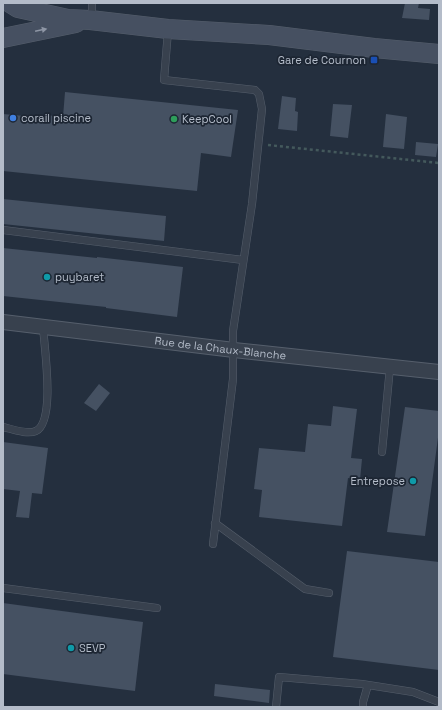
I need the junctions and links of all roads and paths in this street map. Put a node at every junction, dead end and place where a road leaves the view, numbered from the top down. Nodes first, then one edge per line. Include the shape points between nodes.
1 (10, 3) edge
2 (91, 11) edge
3 (168, 29) junction
4 (3, 38) edge
5 (439, 54) edge
6 (258, 144) junction
7 (439, 162) edge
8 (3, 230) edge
9 (243, 260) junction
10 (3, 322) edge
11 (43, 326) junction
12 (234, 350) junction
13 (390, 366) junction
14 (439, 372) edge
15 (3, 427) edge
16 (382, 452) dead end
17 (215, 522) junction
18 (213, 544) dead end
19 (3, 588) edge
20 (329, 593) dead end
21 (157, 608) dead end
22 (368, 685) junction
23 (439, 702) edge
24 (276, 707) edge
25 (363, 707) edge

1 - 2 main road via 18,8 68,19
2 - 3 main road
4 -> 2 main road
3 - 5 main road via 269,35
3 - 6 lane via 164,80 255,90 259,94 262,109
6 - 7 path
6 - 9 lane
8 - 9 lane
9 - 12 lane via 232,331
10 - 11 street, Rue de la Chaux-Blanche
11 - 12 street, Rue de la Chaux-Blanche
11 - 15 lane via 48,392 44,423 37,431 27,432
12 - 13 street, Rue de la Chaux-Blanche
12 - 17 lane via 233,380
13 - 14 street, Rue de la Chaux-Blanche
13 - 16 lane
17 - 18 lane
17 - 20 lane via 305,589
19 - 21 lane
22 - 23 lane via 414,692
22 - 24 lane via 279,677
22 - 25 lane

